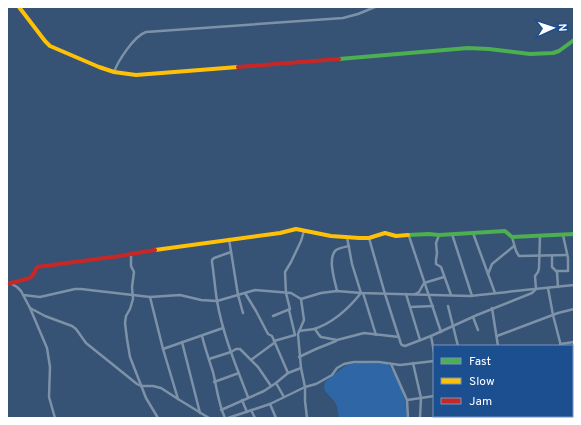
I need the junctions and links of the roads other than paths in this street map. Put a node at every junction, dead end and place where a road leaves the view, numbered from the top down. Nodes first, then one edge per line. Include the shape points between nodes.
1 (19, 7) edge
2 (375, 7) edge
3 (574, 40) edge
4 (114, 72) junction
5 (304, 230) junction
6 (473, 233) junction
7 (452, 234) junction
8 (563, 234) junction
9 (574, 234) edge
10 (439, 235) junction
11 (540, 235) junction
12 (408, 236) junction
13 (347, 237) junction
14 (512, 237) junction
15 (369, 238) junction
16 (230, 239) junction
17 (349, 246) junction
18 (514, 246) junction
19 (231, 252) junction
20 (131, 254) junction
21 (567, 255) junction
22 (540, 256) junction
23 (552, 256) junction
24 (556, 271) junction
25 (488, 274) junction
26 (444, 277) junction
27 (8, 283) edge
28 (424, 283) junction
29 (574, 285) edge
30 (558, 287) junction
31 (536, 288) junction
32 (548, 288) junction
33 (337, 291) junction
34 (286, 292) junction
35 (245, 293) junction
36 (362, 293) junction
37 (495, 293) junction
38 (132, 294) junction
39 (385, 294) junction
40 (406, 294) junction
41 (23, 295) junction
42 (238, 295) junction
43 (415, 295) junction
44 (429, 295) junction
45 (451, 295) junction
46 (472, 296) junction
47 (150, 297) junction
48 (301, 299) junction
49 (217, 301) junction
50 (432, 306) junction
51 (448, 306) dead end
52 (410, 307) junction
53 (30, 308) junction
54 (492, 308) junction
55 (574, 309) edge
56 (289, 310) junction
57 (243, 313) dead end
58 (553, 315) junction
59 (273, 316) dead end
60 (473, 317) junction
61 (453, 326) junction
62 (223, 328) junction
63 (315, 328) junction
64 (478, 330) dead end
65 (441, 332) junction
66 (297, 334) junction
67 (377, 335) junction
68 (202, 336) junction
69 (431, 336) junction
70 (497, 336) junction
71 (399, 337) junction
72 (337, 340) junction
73 (420, 340) junction
74 (182, 342) junction
75 (274, 342) junction
76 (574, 342) edge
77 (458, 345) edge
78 (498, 345) edge
79 (560, 345) edge
80 (433, 347) edge
81 (163, 349) junction
82 (231, 352) junction
83 (300, 357) junction
84 (208, 359) junction
85 (251, 360) junction
86 (433, 361) edge
87 (413, 363) junction
88 (391, 364) junction
89 (301, 368) junction
90 (239, 373) junction
91 (288, 373) junction
92 (214, 382) junction
93 (276, 383) junction
94 (141, 386) junction
95 (271, 386) junction
96 (305, 387) junction
97 (433, 396) edge
98 (248, 397) junction
99 (284, 397) junction
100 (421, 398) junction
101 (178, 400) junction
102 (242, 400) junction
103 (407, 400) junction
104 (270, 404) junction
105 (221, 410) junction
106 (251, 410) junction
107 (247, 412) junction
108 (200, 413) junction
109 (55, 418) edge
110 (158, 418) edge
111 (209, 418) edge
112 (225, 418) edge
113 (228, 418) edge
114 (255, 418) edge
115 (276, 418) edge
116 (307, 418) edge
117 (408, 418) edge
118 (420, 418) edge

1 - 4 street via 50,46
2 - 4 street via 343,18 146,32 128,47
3 - 4 street via 559,51 542,54 468,48 136,75
5 - 13 street
5 - 16 street
5 - 34 street via 285,272
6 - 7 street
6 - 14 street via 505,231
6 - 25 street
7 - 10 street
7 - 46 street
8 - 9 street
8 - 11 street
8 - 21 street
10 - 12 street
10 - 26 street via 436,243 436,264 441,266
11 - 14 street
11 - 22 street
12 - 15 street via 385,233
12 - 28 street
13 - 15 street
13 - 17 street
14 - 18 street
15 - 39 street
16 - 19 street
16 - 20 street
17 - 33 street via 337,249 333,256 332,268
17 - 36 street
18 - 22 street via 519,256
18 - 25 street via 492,264
19 - 42 street
19 - 49 street via 212,260
20 - 27 street via 37,267 30,278
20 - 38 street via 134,272
21 - 23 street
21 - 24 street via 568,271
22 - 23 street
22 - 31 street via 539,270 535,276
23 - 24 street via 552,267
24 - 30 street
25 - 37 street
26 - 28 street
26 - 45 street
27 - 41 street via 17,287
28 - 43 street
28 - 44 street
29 - 30 street
30 - 32 street
31 - 32 street
31 - 37 street
31 - 54 street via 532,293
32 - 58 street
33 - 36 street
33 - 48 street
34 - 35 street via 255,290
34 - 48 street
34 - 56 street
35 - 42 street
35 - 75 street
36 - 39 street
36 - 63 street via 330,322
36 - 67 street
37 - 46 street
38 - 41 street via 75,289 40,297
38 - 47 street
38 - 94 street via 125,329 130,357
39 - 40 street
39 - 71 street
40 - 43 street
40 - 52 street
41 - 53 street
42 - 49 street
42 - 57 street
43 - 44 street
44 - 45 street
44 - 50 street
45 - 46 street
47 - 49 street via 180,295
47 - 81 street
48 - 66 street via 304,320
49 - 62 street
50 - 52 street
50 - 65 street
51 - 61 street
52 - 73 street
53 - 94 street via 72,326 86,342
53 - 109 street via 47,348 50,366 49,397
54 - 60 street
54 - 70 street
55 - 58 street
56 - 59 street
56 - 66 street
58 - 70 street
58 - 79 street
60 - 61 street
60 - 64 street
61 - 65 street
61 - 77 street
62 - 68 street
62 - 82 street
63 - 66 street
63 - 72 street via 321,337
65 - 69 street
66 - 75 street
66 - 83 street
67 - 71 street
67 - 72 street via 364,333
68 - 74 street
68 - 84 street
69 - 73 street
69 - 80 street
70 - 78 street
71 - 73 street via 404,346
72 - 83 street
74 - 81 street
74 - 108 street
75 - 85 street
75 - 91 street
76 - 79 street
81 - 101 street
82 - 84 street
82 - 85 street via 240,349
82 - 90 street
83 - 89 street
84 - 92 street
85 - 95 street
86 - 87 street
87 - 88 street
87 - 100 street
88 - 96 street via 344,364 332,375
88 - 103 street
89 - 91 street
89 - 96 street
90 - 92 street
90 - 98 street
91 - 93 street
92 - 105 street
93 - 95 street
93 - 99 street
94 - 101 street via 160,388
94 - 110 street
95 - 98 street
96 - 99 street
96 - 116 street
97 - 100 street
98 - 102 street
99 - 104 street
100 - 103 street
100 - 118 street
101 - 108 street
102 - 105 street
102 - 107 street
103 - 117 street
104 - 106 street
104 - 115 street
105 - 112 street
106 - 107 street
106 - 114 street
107 - 113 street
108 - 111 street

